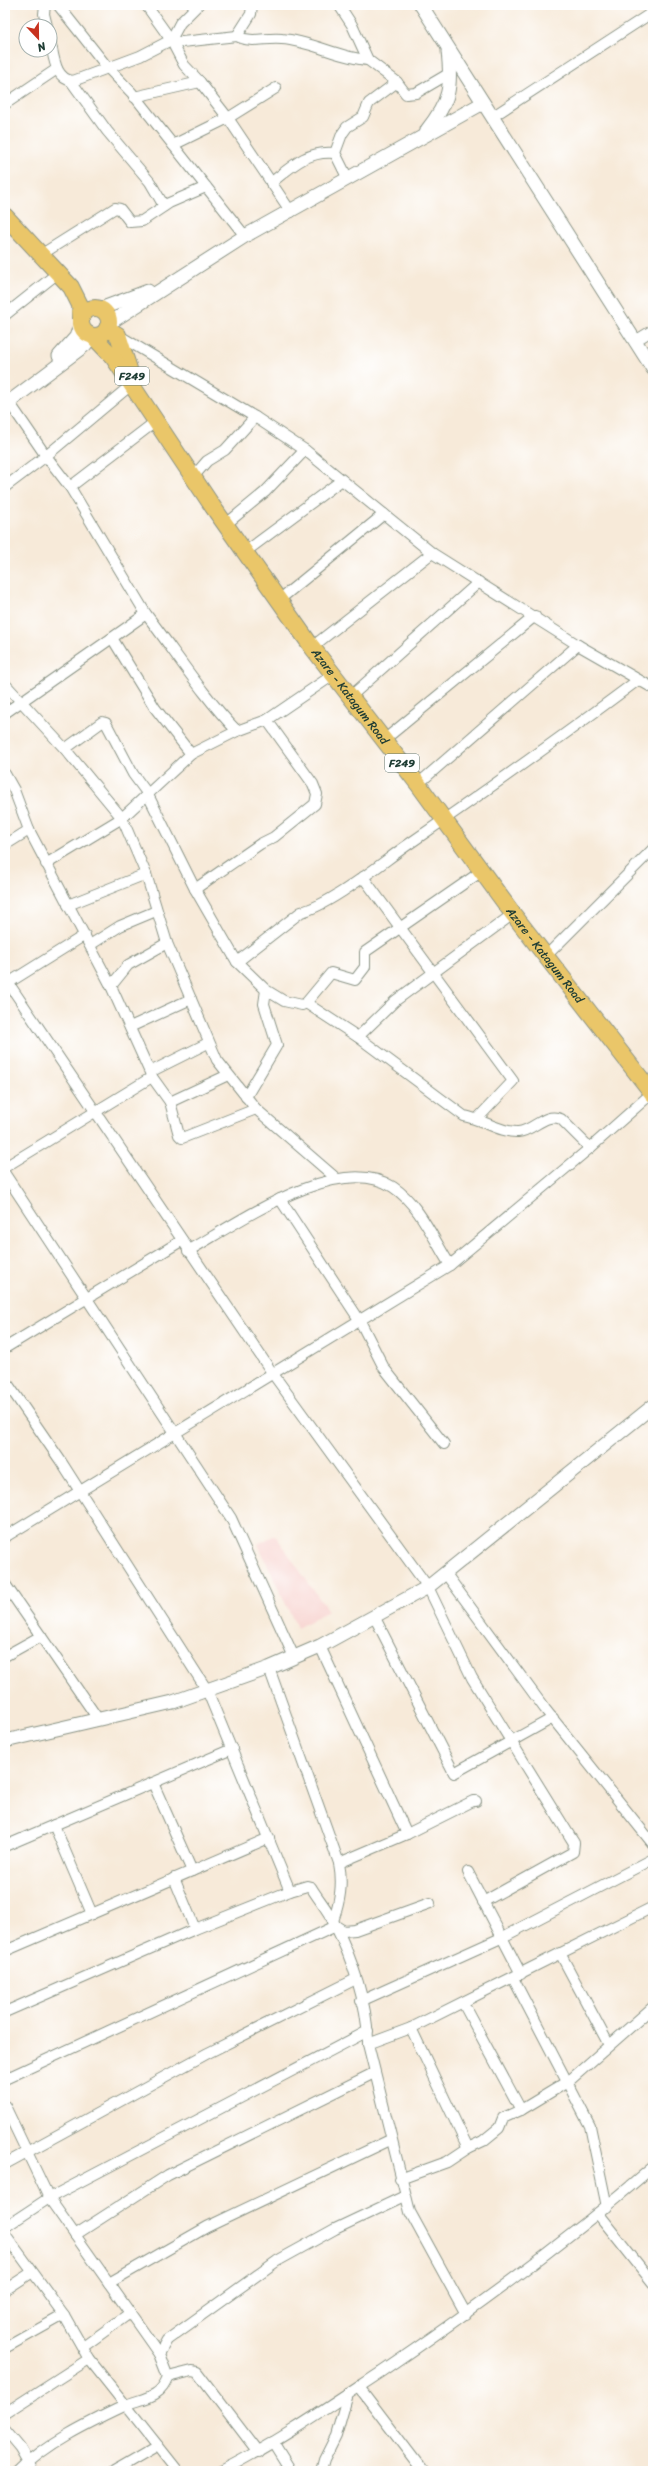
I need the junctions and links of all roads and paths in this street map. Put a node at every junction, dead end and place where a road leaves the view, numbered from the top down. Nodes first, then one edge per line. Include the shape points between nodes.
1 (45, 5) edge
2 (58, 5) edge
3 (146, 5) edge
4 (198, 5) edge
5 (252, 5) edge
6 (339, 5) edge
7 (421, 5) edge
8 (653, 12) edge
9 (45, 18) edge
10 (237, 36) junction
11 (172, 42) junction
12 (447, 47) junction
13 (54, 58) edge
14 (368, 60) junction
15 (108, 68) junction
16 (57, 69) junction
17 (450, 73) junction
18 (71, 81) junction
19 (200, 82) junction
20 (397, 82) junction
21 (276, 88) dead end
22 (134, 96) junction
23 (483, 103) junction
24 (5, 104) edge
25 (492, 117) junction
26 (228, 118) junction
27 (424, 134) junction
28 (173, 145) junction
29 (334, 152) junction
30 (348, 178) junction
31 (271, 183) junction
32 (206, 187) junction
33 (164, 206) junction
34 (291, 212) junction
35 (5, 216) edge
36 (245, 236) junction
37 (42, 254) junction
38 (59, 272) junction
39 (179, 277) junction
40 (98, 309) junction
41 (5, 315) edge
42 (81, 322) junction
43 (111, 329) junction
44 (653, 330) edge
45 (92, 336) junction
46 (635, 341) junction
47 (653, 369) edge
48 (131, 385) junction
49 (6, 402) edge
50 (256, 417) junction
51 (157, 424) junction
52 (305, 450) junction
53 (46, 456) junction
54 (193, 477) junction
55 (342, 480) junction
56 (5, 487) edge
57 (70, 487) junction
58 (384, 514) junction
59 (225, 525) junction
60 (245, 552) junction
61 (432, 553) junction
62 (479, 582) junction
63 (279, 600) junction
64 (146, 614) junction
65 (535, 616) junction
66 (112, 638) junction
67 (578, 645) junction
68 (312, 647) junction
69 (333, 675) junction
70 (638, 680) junction
71 (5, 684) edge
72 (651, 685) edge
73 (350, 697) junction
74 (21, 702) junction
75 (5, 713) edge
76 (267, 720) junction
77 (237, 731) junction
78 (384, 740) junction
79 (65, 749) junction
80 (192, 754) junction
81 (5, 774) edge
82 (418, 784) junction
83 (147, 793) junction
84 (122, 818) junction
85 (445, 819) junction
86 (29, 830) junction
87 (5, 845) edge
88 (653, 849) edge
89 (46, 864) junction
90 (482, 871) junction
91 (146, 874) junction
92 (363, 877) junction
93 (194, 890) junction
94 (68, 905) junction
95 (156, 911) junction
96 (513, 914) junction
97 (400, 928) junction
98 (85, 935) junction
99 (167, 943) junction
100 (90, 945) junction
101 (546, 957) junction
102 (237, 962) junction
103 (434, 973) junction
104 (6, 982) edge
105 (111, 986) junction
106 (266, 990) junction
107 (191, 999) junction
108 (306, 1003) junction
109 (130, 1027) junction
110 (358, 1037) junction
111 (208, 1043) junction
112 (151, 1075) junction
113 (228, 1075) junction
114 (652, 1094) edge
115 (246, 1097) junction
116 (170, 1102) junction
117 (256, 1109) junction
118 (94, 1111) junction
119 (478, 1118) junction
120 (590, 1148) junction
121 (5, 1167) edge
122 (5, 1174) edge
123 (337, 1179) junction
124 (280, 1198) junction
125 (182, 1241) junction
126 (188, 1251) junction
127 (450, 1266) junction
128 (88, 1298) junction
129 (360, 1321) junction
130 (5, 1348) edge
131 (273, 1374) junction
132 (5, 1380) edge
133 (653, 1406) edge
134 (176, 1433) junction
135 (444, 1444) dead end
136 (80, 1492) junction
137 (5, 1537) edge
138 (446, 1574) junction
139 (5, 1584) edge
140 (428, 1587) junction
141 (374, 1616) junction
142 (41, 1636) junction
143 (320, 1646) junction
144 (5, 1656) edge
145 (294, 1657) junction
146 (269, 1668) junction
147 (208, 1690) junction
148 (553, 1718) junction
149 (98, 1719) junction
150 (5, 1741) edge
151 (511, 1742) junction
152 (232, 1749) junction
153 (153, 1783) junction
154 (476, 1801) dead end
155 (54, 1825) junction
156 (407, 1834) junction
157 (269, 1838) junction
158 (653, 1844) edge
159 (5, 1846) edge
160 (653, 1859) edge
161 (339, 1863) junction
162 (192, 1871) junction
163 (468, 1872) dead end
164 (174, 1878) junction
165 (290, 1891) junction
166 (482, 1902) junction
167 (430, 1903) dead end
168 (651, 1912) edge
169 (92, 1914) junction
170 (335, 1924) junction
171 (195, 1929) junction
172 (501, 1938) junction
173 (6, 1950) edge
174 (560, 1953) junction
175 (517, 1976) junction
176 (356, 1978) junction
177 (361, 2001) junction
178 (462, 2003) junction
179 (653, 2007) edge
180 (5, 2012) edge
181 (411, 2028) junction
182 (368, 2031) junction
183 (368, 2044) junction
184 (609, 2045) junction
185 (374, 2072) junction
186 (5, 2079) edge
187 (569, 2081) junction
188 (5, 2106) edge
189 (521, 2110) junction
190 (390, 2140) junction
191 (468, 2148) junction
192 (26, 2151) junction
193 (5, 2164) edge
194 (653, 2167) edge
195 (400, 2179) junction
196 (405, 2196) junction
197 (50, 2198) junction
198 (607, 2207) junction
199 (598, 2214) junction
200 (5, 2227) edge
201 (5, 2234) edge
202 (75, 2235) junction
203 (31, 2273) junction
204 (109, 2283) junction
205 (653, 2283) edge
206 (5, 2290) edge
207 (130, 2314) junction
208 (466, 2314) junction
209 (64, 2315) junction
210 (5, 2348) edge
211 (83, 2348) junction
212 (159, 2354) junction
213 (89, 2359) junction
214 (168, 2377) junction
215 (359, 2387) junction
216 (348, 2394) junction
217 (126, 2405) junction
218 (5, 2414) edge
219 (5, 2430) edge
220 (274, 2442) junction
221 (158, 2446) junction
222 (258, 2452) junction
223 (30, 2467) edge
224 (19, 2471) edge
225 (115, 2471) edge
226 (178, 2471) edge
227 (221, 2471) edge
228 (291, 2471) edge
229 (321, 2471) edge
230 (423, 2471) edge

1 - 9 street
2 - 15 street
3 - 11 street
4 - 11 street via 180,23
5 - 10 street via 251,14
6 - 14 street via 352,25
7 - 12 street
8 - 25 street
10 - 11 street
10 - 14 street via 244,41 282,38 313,45 350,59
11 - 15 street
11 - 19 street via 184,66
12 - 17 street
12 - 23 street
13 - 16 street
14 - 20 street
15 - 18 street
15 - 22 street
16 - 18 street via 63,77
16 - 24 street
17 - 20 street via 416,93 406,94
17 - 27 street via 448,98 442,112
18 - 33 street via 107,131 150,182
19 - 22 street
19 - 26 street
20 - 29 street via 369,103 363,117 344,130
21 - 26 street
22 - 28 street
23 - 25 street
23 - 27 street
25 - 46 street
26 - 28 street
26 - 31 street
27 - 30 street
28 - 32 street
29 - 30 street
29 - 31 street via 323,151 305,157
30 - 34 street
31 - 34 street
32 - 33 street
32 - 36 street
33 - 37 street via 142,221 135,222 130,222 120,209 116,208
34 - 36 street
35 - 37 main road, Azare - Katagum Road / F249
36 - 39 street
37 - 38 main road, Azare - Katagum Road / F249
37 - 40 main road, Azare - Katagum Road / F249 via 86,294
38 - 41 street
38 - 42 main road, Azare - Katagum Road / F249 via 77,297
39 - 40 street
39 - 43 street
40 - 42 main road via 86,311
40 - 43 main road, Azare - Katagum Road / F249 via 107,315
42 - 45 main road, Azare - Katagum Road / F249 via 83,330
42 - 49 street via 76,337 65,351
43 - 45 main road
43 - 50 street
43 - 51 main road, Azare - Katagum Road / F249
44 - 46 street
45 - 48 main road, Azare - Katagum Road / F249 via 110,353
45 - 49 street via 85,345
46 - 47 street
48 - 51 main road, Azare - Katagum Road / F249
48 - 53 street
49 - 53 street
50 - 52 street
50 - 54 street via 225,450 207,461
51 - 54 main road, Azare - Katagum Road / F249
51 - 57 street
52 - 55 street
52 - 59 street via 265,492
53 - 56 street
53 - 57 street
54 - 59 main road, Azare - Katagum Road / F249
55 - 58 street
55 - 60 street
57 - 64 street
58 - 61 street
58 - 63 street
59 - 60 main road, Azare - Katagum Road / F249
60 - 63 main road, Azare - Katagum Road / F249
61 - 62 street
61 - 68 street
62 - 65 street
62 - 73 street
63 - 68 main road, Azare - Katagum Road / F249
64 - 66 street
64 - 77 street via 207,694 216,710
65 - 67 street
65 - 78 street
66 - 74 street
66 - 80 street via 155,708
67 - 70 street
67 - 82 street
68 - 69 main road, Azare - Katagum Road / F249
69 - 73 main road, Azare - Katagum Road / F249
69 - 76 street
70 - 72 street
70 - 85 street via 579,725
71 - 74 street
73 - 78 main road, Azare - Katagum Road / F249
74 - 75 street
74 - 79 street
76 - 77 street
76 - 93 street via 313,784 317,794 315,804 274,837
77 - 80 street
78 - 82 main road, Azare - Katagum Road / F249
79 - 83 street via 102,722 106,723 133,774
79 - 84 street
80 - 83 street
81 - 86 street
82 - 85 main road, Azare - Katagum Road / F249
83 - 84 street
83 - 93 street
84 - 89 street
84 - 91 street
85 - 90 main road, Azare - Katagum Road / F249
85 - 92 street
86 - 87 street
86 - 89 street
88 - 101 street
89 - 94 street
90 - 96 main road, Azare - Katagum Road / F249
90 - 97 street
91 - 94 street
91 - 95 street
92 - 97 street
92 - 102 street via 312,910 301,912
93 - 102 street
94 - 98 street
95 - 99 street
95 - 100 street via 120,926
96 - 101 main road, Azare - Katagum Road / F249
96 - 103 street
97 - 103 street
97 - 108 street via 365,952 365,967 356,980 331,973
98 - 100 street
98 - 104 street
99 - 105 street via 128,965
99 - 107 street
100 - 105 street
101 - 114 main road, Azare - Katagum Road / F249
102 - 106 street
103 - 110 street via 395,1001
103 - 119 street via 513,1081
104 - 118 street
105 - 109 street
106 - 108 street via 289,1003
106 - 115 street via 264,1004 277,1045
107 - 109 street
107 - 111 street
108 - 110 street
109 - 112 street
110 - 119 street via 464,1116
111 - 112 street
111 - 113 street
112 - 116 street
112 - 118 street
113 - 115 street
113 - 116 street
114 - 120 street
115 - 117 street
116 - 117 street via 178,1136 182,1138
117 - 123 street
118 - 121 street
118 - 125 street
119 - 120 street via 517,1132 532,1128 544,1118 556,1116
120 - 127 street
122 - 128 street
123 - 124 street via 324,1180
123 - 127 street via 372,1179 393,1187 412,1206
124 - 126 street
124 - 129 street
125 - 126 street
125 - 128 street
126 - 131 street
127 - 129 street
128 - 130 street
128 - 134 street
129 - 131 street
129 - 135 street via 384,1368
131 - 134 street
131 - 140 street
132 - 136 street
133 - 138 street
134 - 136 street
134 - 145 street via 231,1518
136 - 137 street
136 - 147 street
138 - 140 street
138 - 148 street
139 - 142 street
140 - 141 street
140 - 151 street via 472,1678
141 - 143 street
141 - 151 street via 454,1773
142 - 144 street
142 - 149 street
143 - 145 street
143 - 156 street
145 - 146 street
146 - 147 street
146 - 161 street
147 - 149 street via 173,1702
147 - 152 street
148 - 151 street
148 - 158 street
149 - 150 street
151 - 166 street via 574,1843 574,1848 573,1852
152 - 153 street
152 - 157 street
153 - 155 street
153 - 162 street
154 - 156 street
155 - 159 street
155 - 169 street
156 - 161 street
157 - 162 street
157 - 165 street
160 - 172 street
161 - 170 street via 342,1878 341,1899
162 - 164 street
163 - 166 street
164 - 169 street
164 - 171 street
165 - 170 street via 311,1886
165 - 171 street
166 - 172 street
167 - 170 street via 354,1930 344,1931
168 - 174 street
169 - 173 street
170 - 176 street
170 - 186 street
171 - 180 street
172 - 175 street
172 - 177 street
174 - 175 street
174 - 184 street
175 - 178 street
175 - 187 street
176 - 177 street
176 - 192 street via 208,2053
177 - 182 street
178 - 181 street
178 - 189 street
179 - 184 street
181 - 183 street
181 - 191 street
182 - 183 street
182 - 197 street
183 - 185 street
184 - 187 street
185 - 190 street
185 - 202 street via 168,2175
187 - 189 street
187 - 198 street via 590,2126
188 - 192 street
189 - 191 street via 503,2118 499,2128 484,2141
190 - 195 street
190 - 204 street via 207,2227
191 - 195 street via 447,2162
192 - 193 street
192 - 197 street
194 - 198 street
195 - 196 street
196 - 208 street via 410,2212
196 - 212 street via 335,2229 277,2261 167,2340
197 - 200 street
197 - 202 street
198 - 199 street
199 - 205 street
199 - 208 street
201 - 203 street
202 - 204 street
203 - 206 street
203 - 209 street
204 - 207 street
207 - 211 street
207 - 212 street
208 - 215 street
209 - 210 street
209 - 211 street
211 - 213 street
212 - 214 street
213 - 217 street
213 - 218 street
214 - 217 street via 157,2393
214 - 222 street via 197,2372
215 - 216 street
215 - 230 street
216 - 220 street
216 - 229 street via 336,2436
217 - 221 street
217 - 223 street via 72,2433
219 - 223 street via 20,2448
220 - 222 street
220 - 228 street
221 - 225 street
221 - 226 street
222 - 227 street
223 - 224 street

